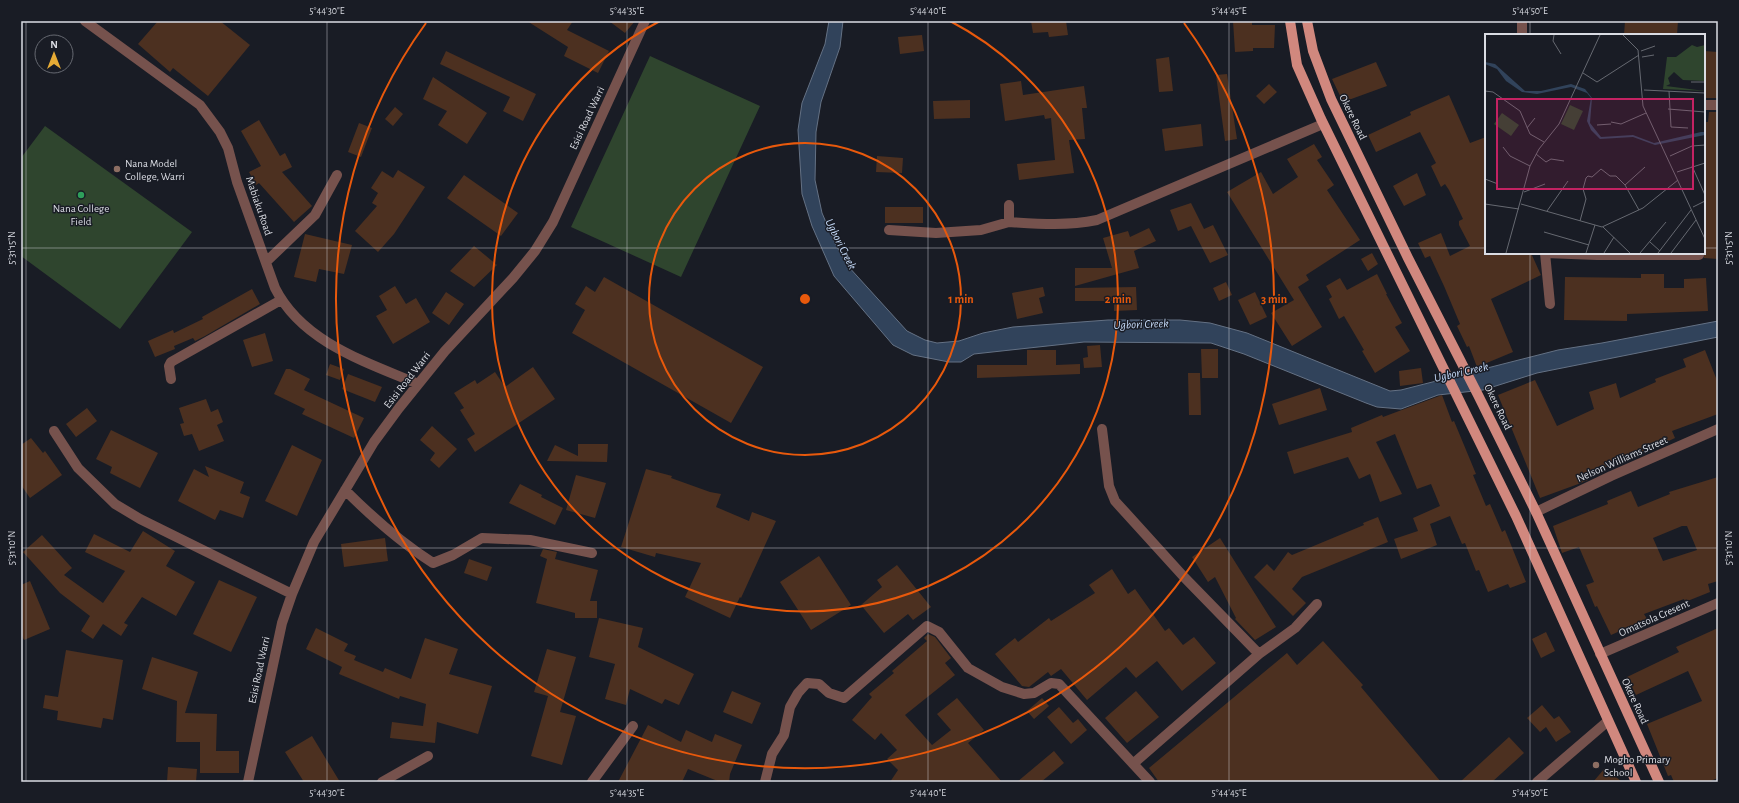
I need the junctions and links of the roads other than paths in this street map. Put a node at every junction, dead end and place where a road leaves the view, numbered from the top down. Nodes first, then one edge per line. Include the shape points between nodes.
1 (85, 21) edge
2 (645, 21) edge
3 (1290, 21) edge
4 (1307, 21) edge
5 (1522, 21) edge
6 (1522, 34) edge
7 (1705, 104) edge
8 (1718, 105) edge
9 (1323, 124) junction
10 (337, 175) dead end
11 (1009, 206) dead end
12 (1009, 222) junction
13 (889, 230) dead end
14 (1545, 254) edge
15 (1568, 254) edge
16 (1699, 255) dead end
17 (266, 262) junction
18 (281, 300) junction
19 (1550, 304) dead end
20 (171, 379) dead end
21 (418, 384) junction
22 (1102, 429) dead end
23 (1718, 429) edge
24 (54, 431) dead end
25 (345, 490) junction
26 (1536, 512) junction
27 (592, 553) dead end
28 (292, 594) junction
29 (1718, 603) edge
30 (1317, 604) dead end
31 (1259, 654) junction
32 (1600, 654) junction
33 (1608, 721) junction
34 (633, 726) dead end
35 (428, 756) dead end
36 (1134, 763) junction
37 (248, 782) edge
38 (382, 782) edge
39 (592, 782) edge
40 (765, 782) edge
41 (1150, 782) edge
42 (1537, 782) edge
43 (1636, 782) edge
44 (1659, 782) edge

1 - 17 street, Mabiaku Road via 200,105 212,120 228,148 237,182
2 - 21 street, Esisi Road Warri via 553,222 536,251
3 - 9 main road via 1297,65
4 - 26 main road, Okere Road via 1313,51 1331,99 1411,265
5 - 6 street
7 - 8 street
9 - 12 street via 1097,220 1074,225
9 - 33 main road via 1516,516
10 - 17 street via 316,215
11 - 12 street
12 - 13 street via 981,230 936,233
14 - 19 street
15 - 16 street
17 - 18 street, Mabiaku Road
18 - 20 street via 171,362
18 - 21 street, Mabiaku Road via 303,325 332,345
21 - 25 street, Esisi Road Warri via 374,442
22 - 31 street via 1109,486 1115,501
23 - 26 street, Nelson Williams Street
24 - 28 street via 78,468 115,504 140,519
25 - 27 street via 409,548 433,563 482,538 530,540
25 - 28 street, Esisi Road Warri via 314,542
26 - 32 main road, Okere Road
28 - 37 street, Esisi Road Warri via 276,648
29 - 32 street, Omatsola Cresent
30 - 31 street via 1295,628
31 - 36 street
32 - 44 main road, Okere Road
33 - 42 street
33 - 43 main road
34 - 39 street
35 - 38 street
36 - 40 street via 1059,684 1051,683 1034,693 1024,694 1002,687 968,668 939,632 927,626 844,698 828,693 819,684 807,683 790,706 784,735 772,754
36 - 41 street

